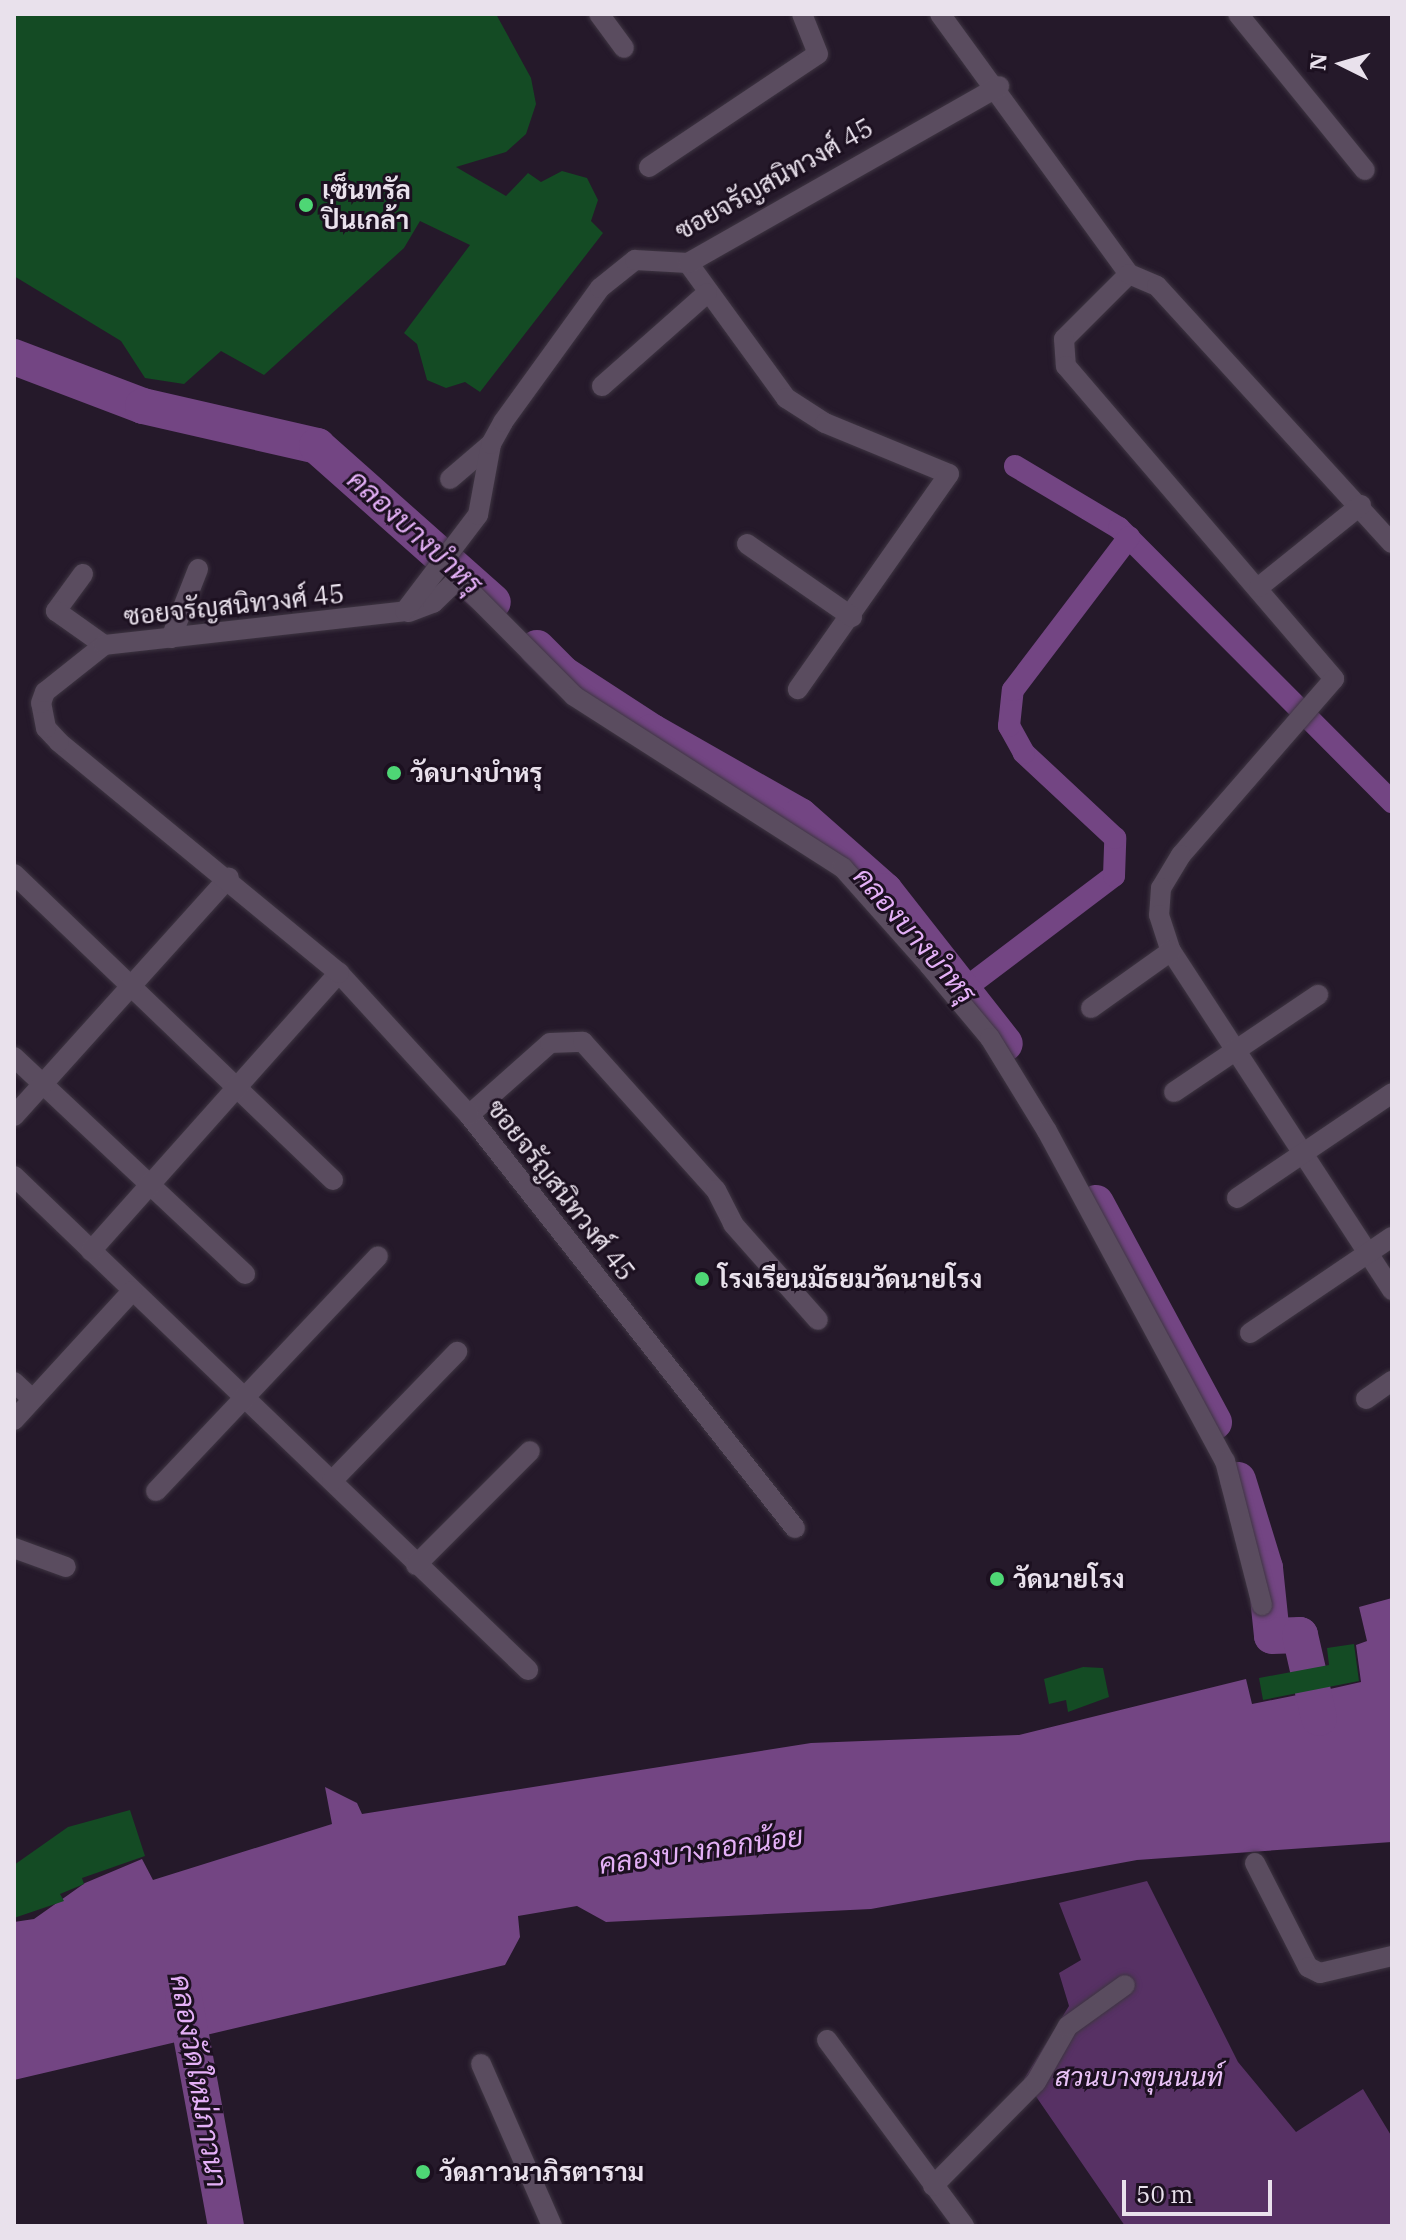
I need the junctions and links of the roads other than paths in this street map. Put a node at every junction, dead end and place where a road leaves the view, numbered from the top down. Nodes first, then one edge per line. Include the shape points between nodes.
1 (599, 14) edge
2 (802, 14) edge
3 (940, 14) edge
4 (1238, 14) edge
5 (624, 48) dead end
6 (999, 86) junction
7 (649, 167) dead end
8 (1365, 170) dead end
9 (688, 263) junction
10 (1129, 274) junction
11 (707, 293) junction
12 (602, 386) dead end
13 (491, 444) junction
14 (450, 479) dead end
15 (1361, 505) junction
16 (1392, 543) edge
17 (747, 544) dead end
18 (198, 569) dead end
19 (83, 574) dead end
20 (1259, 587) junction
21 (408, 609) junction
22 (852, 617) junction
23 (171, 638) junction
24 (104, 645) junction
25 (798, 689) dead end
26 (229, 877) junction
27 (19, 888) edge
28 (1171, 951) junction
29 (339, 973) junction
30 (132, 987) junction
31 (1318, 995) dead end
32 (1091, 1008) dead end
33 (1238, 1053) junction
34 (14, 1057) edge
35 (42, 1084) junction
36 (237, 1088) junction
37 (1174, 1092) dead end
38 (1392, 1093) edge
39 (469, 1115) junction
40 (14, 1116) edge
41 (1302, 1151) junction
42 (14, 1176) edge
43 (333, 1180) dead end
44 (150, 1185) junction
45 (1237, 1198) dead end
46 (1392, 1237) edge
47 (91, 1251) junction
48 (1368, 1253) junction
49 (378, 1256) dead end
50 (245, 1274) dead end
51 (1392, 1290) edge
52 (132, 1291) junction
53 (818, 1320) dead end
54 (1250, 1333) dead end
55 (457, 1352) dead end
56 (1392, 1381) edge
57 (14, 1382) edge
58 (32, 1399) junction
59 (1366, 1399) dead end
60 (245, 1400) junction
61 (14, 1420) edge
62 (530, 1451) dead end
63 (332, 1481) junction
64 (156, 1491) dead end
65 (795, 1528) dead end
66 (14, 1548) edge
67 (416, 1565) junction
68 (66, 1567) dead end
69 (1262, 1605) dead end
70 (528, 1670) dead end
71 (1255, 1863) dead end
72 (1392, 1956) edge
73 (1125, 1985) dead end
74 (827, 2040) dead end
75 (481, 2064) dead end
76 (933, 2186) junction
77 (552, 2226) edge
78 (964, 2226) edge

1 - 5 street
2 - 7 street via 818,54
3 - 6 street
4 - 8 street
6 - 9 street, ซอยจรัญสนิทวงศ์ 45
6 - 10 street
9 - 11 street
9 - 13 street, ซอยจรัญสนิทวงศ์ 45 via 635,260 600,288
10 - 15 street via 1157,286
10 - 20 street via 1064,339 1066,366
11 - 12 street
11 - 22 street via 786,398 825,423 949,474
13 - 14 street
13 - 21 street, ซอยจรัญสนิทวงศ์ 45 via 481,506 467,533
15 - 16 street
15 - 20 street
17 - 22 street
18 - 23 street
19 - 24 street via 56,611
20 - 28 street via 1334,679 1181,855 1159,899
21 - 23 street, ซอยจรัญสนิทวงศ์ 45
21 - 69 street via 417,613 458,579 574,696 843,868 929,965 990,1038 1047,1131 1196,1406 1245,1519
22 - 25 street
23 - 24 street, ซอยจรัญสนิทวงศ์ 45
24 - 26 street, ซอยจรัญสนิทวงศ์ 45 via 45,692 46,728
26 - 29 street, ซอยจรัญสนิทวงศ์ 45
26 - 30 street
27 - 30 street
28 - 32 street
28 - 33 street
29 - 36 street
29 - 39 street, ซอยจรัญสนิทวงศ์ 45
30 - 35 street
30 - 36 street
31 - 33 street
33 - 37 street
33 - 41 street
34 - 35 street
35 - 40 street
35 - 44 street
36 - 43 street
36 - 44 street
38 - 41 street
39 - 53 street via 550,1043 583,1042 716,1190 733,1224
39 - 65 street, ซอยจรัญสนิทวงศ์ 45
41 - 45 street
41 - 48 street
42 - 47 street
44 - 47 street
44 - 50 street
46 - 48 street
47 - 52 street
48 - 51 street
48 - 54 street
49 - 60 street
52 - 58 street
52 - 60 street
55 - 63 street
56 - 59 street
57 - 58 street
58 - 61 street
60 - 63 street
60 - 64 street
62 - 67 street
63 - 67 street
66 - 68 street
67 - 70 street
71 - 72 street via 1308,1967 1320,1973
73 - 76 street via 1068,2026 1036,2082
74 - 76 street
75 - 77 street
76 - 78 street

